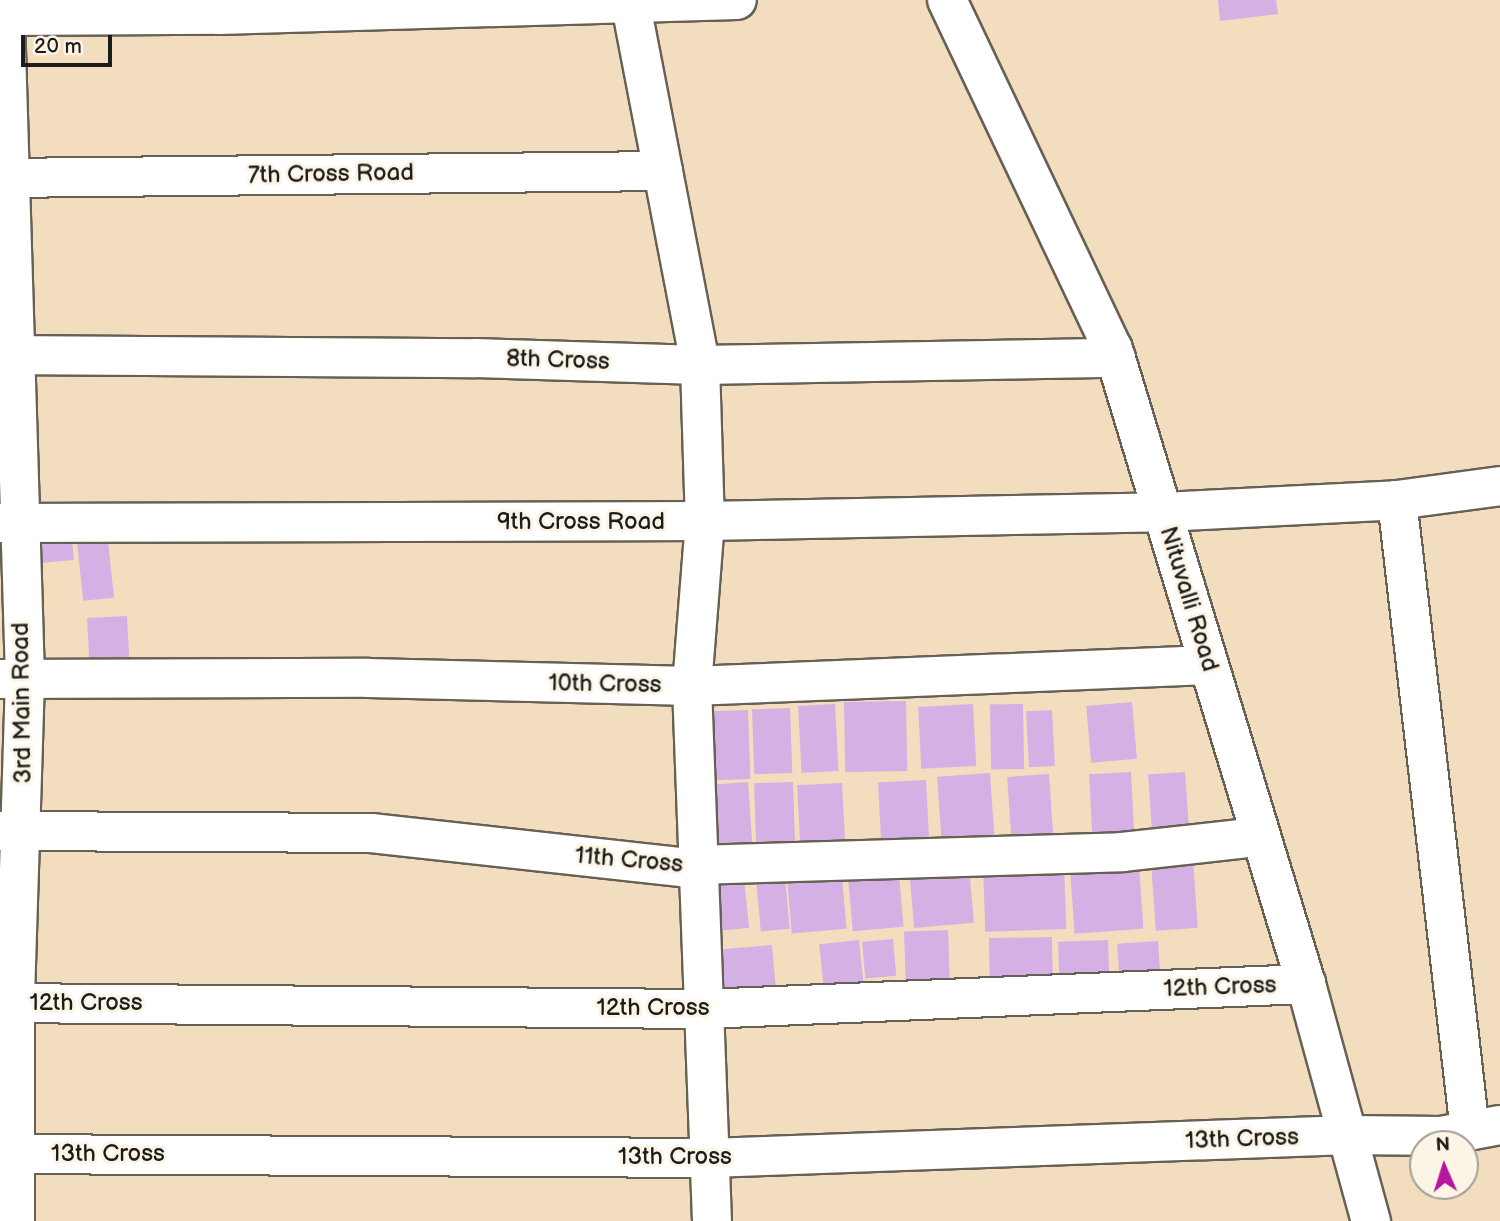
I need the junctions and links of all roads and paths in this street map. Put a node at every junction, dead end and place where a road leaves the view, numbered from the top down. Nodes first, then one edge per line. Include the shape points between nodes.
1 (737, 0) edge
2 (947, 0) edge
3 (631, 3) edge
4 (133, 8) edge
5 (2, 16) edge
6 (663, 171) junction
7 (6, 178) edge
8 (8, 355) edge
9 (1116, 358) junction
10 (699, 365) junction
11 (1500, 486) edge
12 (1398, 500) junction
13 (1163, 512) junction
14 (705, 521) junction
15 (8, 523) edge
16 (1209, 664) junction
17 (12, 679) edge
18 (692, 685) junction
19 (11, 831) edge
20 (1258, 837) junction
21 (695, 864) junction
22 (1306, 984) junction
23 (8, 1003) edge
24 (704, 1009) junction
25 (1485, 1128) edge
26 (1350, 1135) junction
27 (6, 1154) edge
28 (710, 1158) junction
29 (15, 1221) edge
30 (712, 1221) edge
31 (1371, 1221) edge

1 - 3 street
2 - 9 street, Nituvalli Road
3 - 4 street
3 - 6 street
4 - 5 street
5 - 7 street, 3rd Main Road
6 - 7 street, 7th Cross Road
6 - 10 street
7 - 8 street, 3rd Main Road
8 - 10 street, 8th Cross via 475,358
8 - 15 street, 3rd Main Road
9 - 10 street, 8th Cross
9 - 13 street, Nituvalli Road
10 - 14 street
11 - 12 street, 9th Cross Road
12 - 13 street, 9th Cross Road
12 - 25 street
13 - 14 street, 9th Cross Road
13 - 16 street, Nituvalli Road
14 - 15 street, 9th Cross Road
14 - 18 street
15 - 17 street, 3rd Main Road
16 - 18 street, 10th Cross
16 - 20 street, Nituvalli Road
17 - 18 street, 10th Cross via 368,678
17 - 19 street, 3rd Main Road
18 - 21 street
19 - 21 street, 11th Cross via 371,833 690,868
19 - 23 street, 3rd Main Road
20 - 21 street, 11th Cross via 1122,852
20 - 22 street, Nituvalli Road
21 - 24 street
22 - 24 street, 12th Cross
22 - 26 street, Nituvalli Road
23 - 24 street, 12th Cross
23 - 27 street, 3rd Main Road
24 - 28 street
25 - 26 street, 13th Cross via 1441,1136
26 - 28 street, 13th Cross
26 - 31 street, Nituvalli Road
27 - 28 street, 13th Cross
27 - 29 street, 3rd Main Road
28 - 30 street

